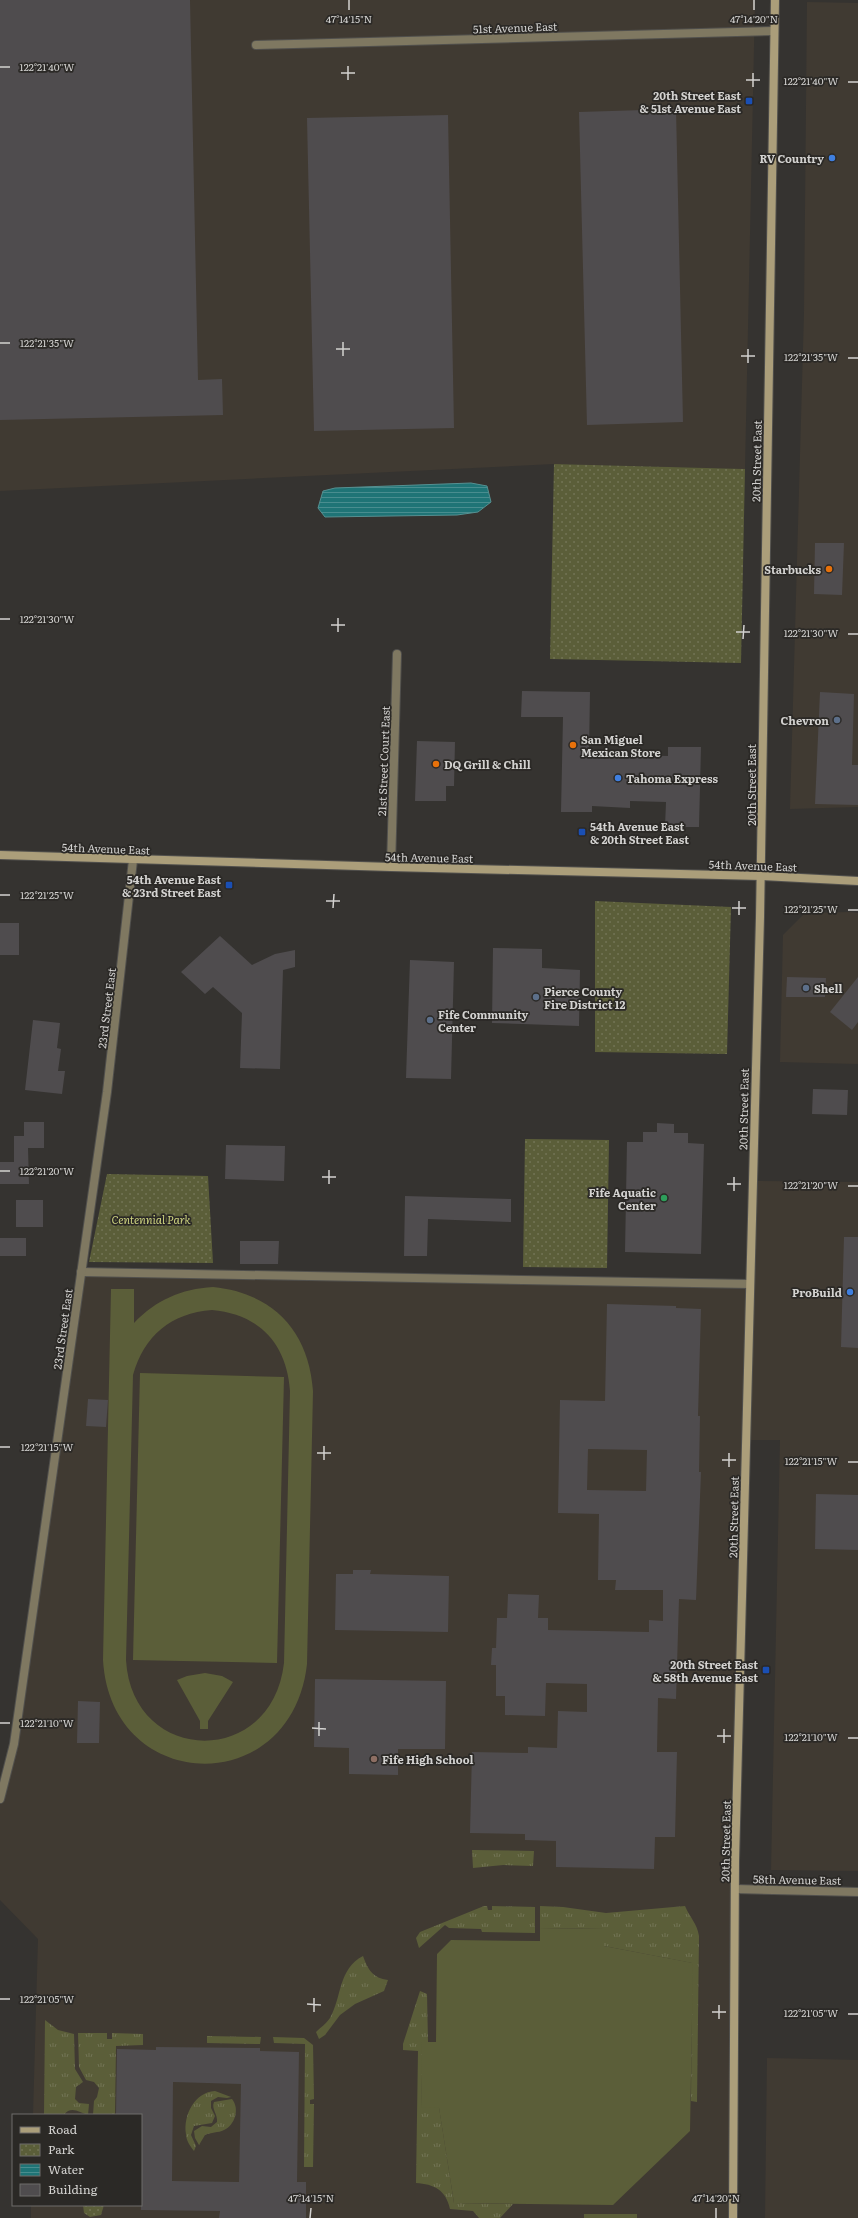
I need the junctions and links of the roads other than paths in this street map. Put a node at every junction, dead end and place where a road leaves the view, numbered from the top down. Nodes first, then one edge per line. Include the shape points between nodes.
1 (775, 0) edge
2 (774, 31) junction
3 (256, 45) dead end
4 (397, 654) dead end
5 (0, 855) edge
6 (133, 860) junction
7 (391, 868) junction
8 (761, 876) junction
9 (858, 881) edge
10 (81, 1272) junction
11 (750, 1284) junction
12 (0, 1799) edge
13 (735, 1889) junction
14 (858, 1892) edge
15 (733, 2218) edge

1 - 2 main road, 20th Street East
2 - 3 street, 51st Avenue East
2 - 8 main road, 20th Street East
4 - 7 street, 21st Street Court East
5 - 6 main road, 54th Avenue East
6 - 7 main road, 54th Avenue East
6 - 10 street, 23rd Street East via 112,1056
7 - 8 main road, 54th Avenue East
8 - 9 main road, 54th Avenue East
8 - 11 main road, 20th Street East
10 - 11 street
10 - 12 street, 23rd Street East via 14,1744
11 - 13 main road, 20th Street East
13 - 14 street, 58th Avenue East
13 - 15 main road, 20th Street East

